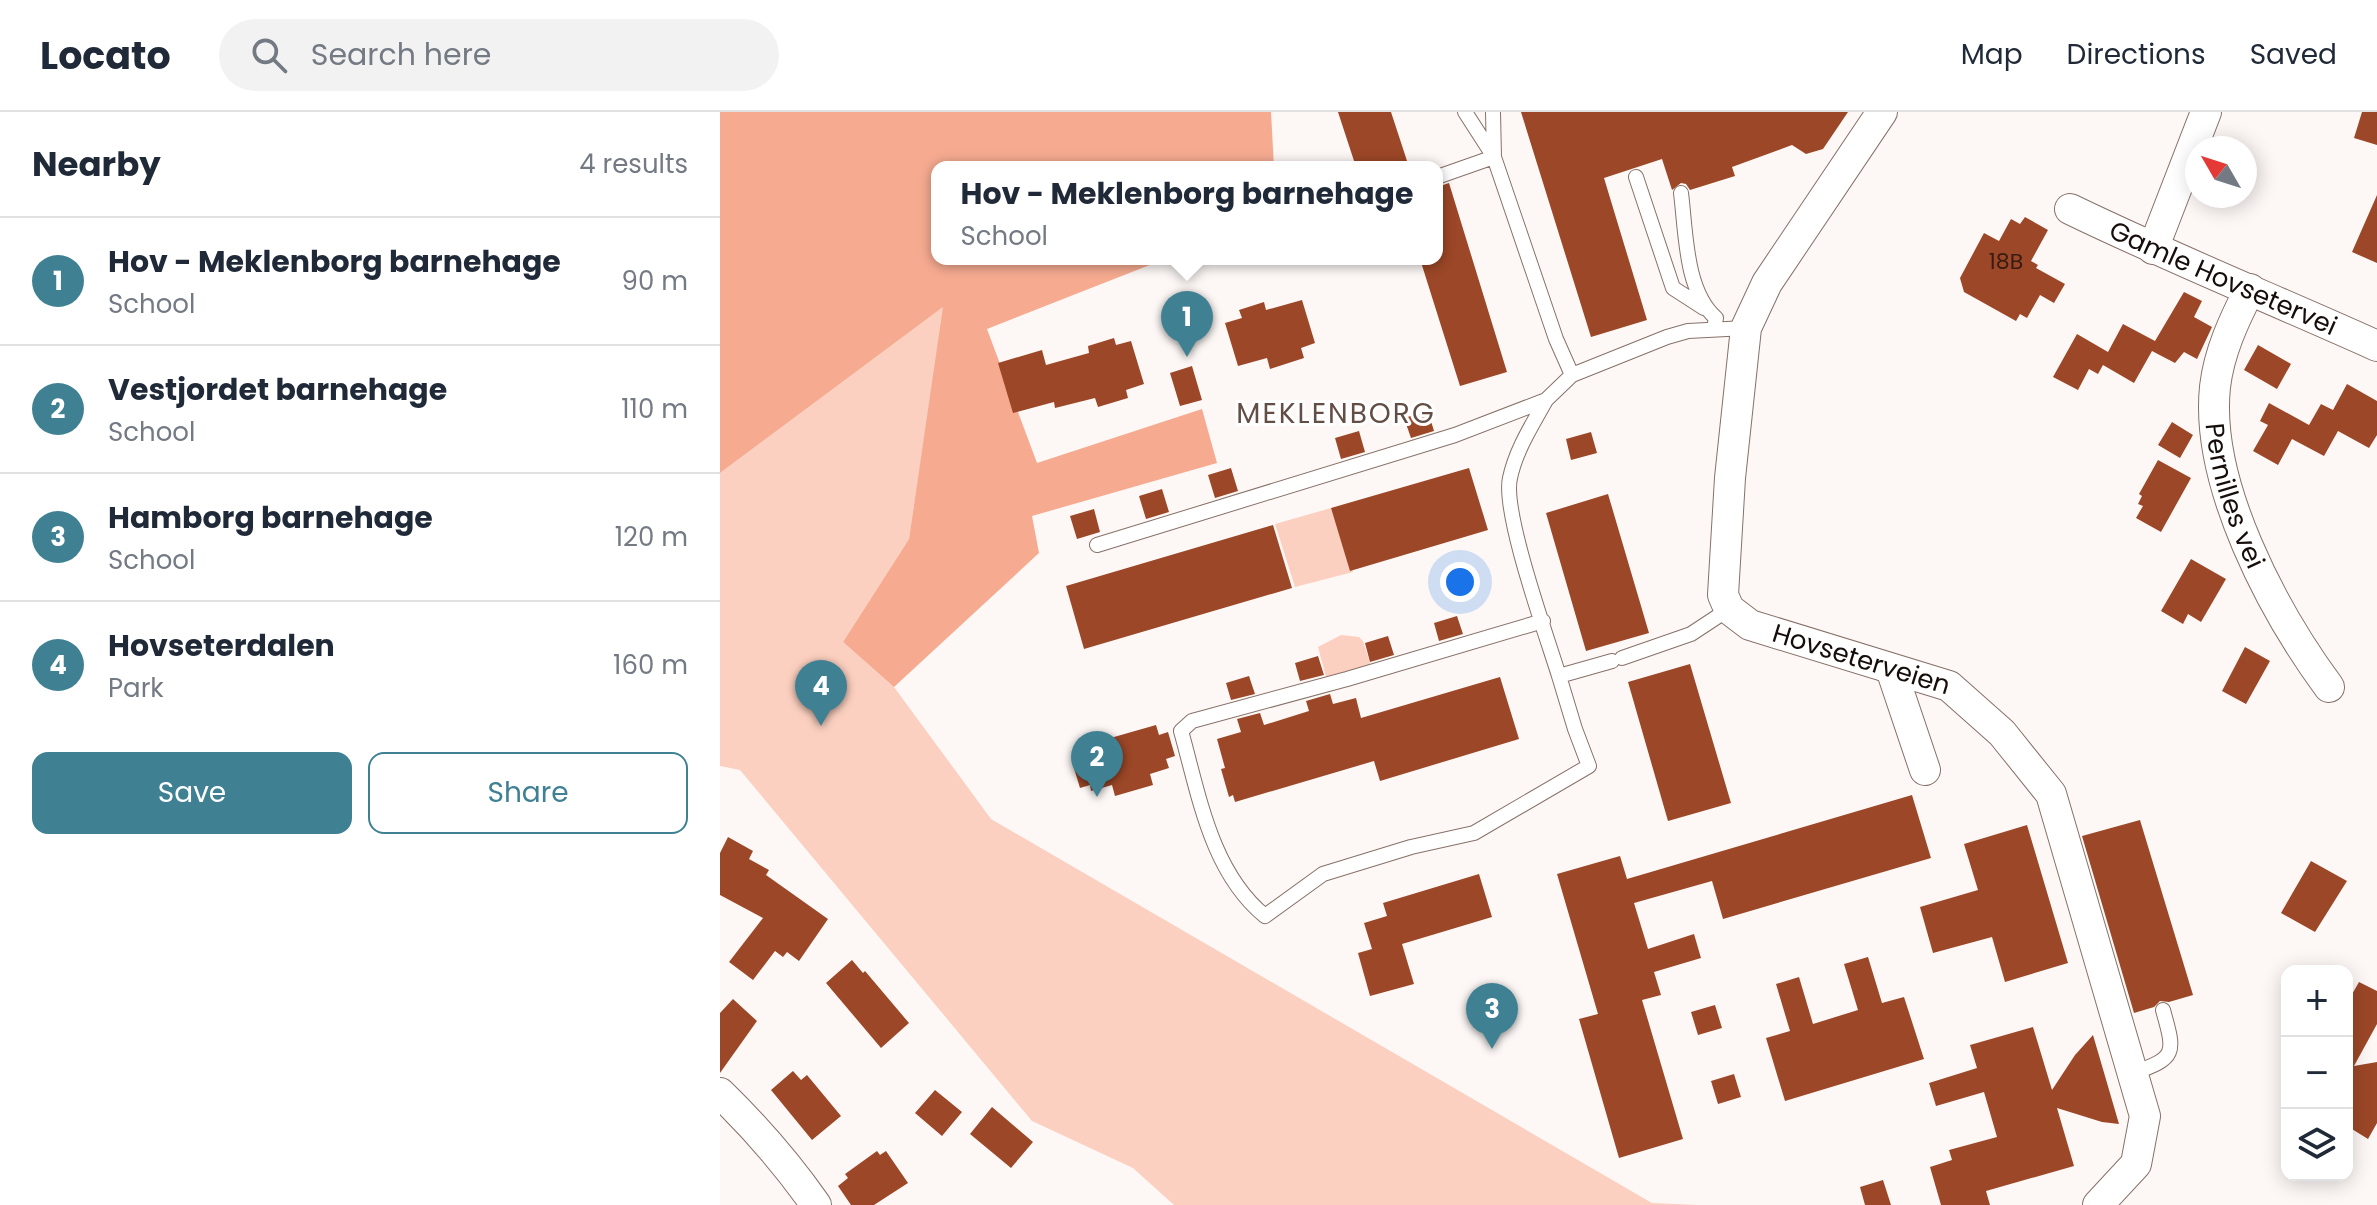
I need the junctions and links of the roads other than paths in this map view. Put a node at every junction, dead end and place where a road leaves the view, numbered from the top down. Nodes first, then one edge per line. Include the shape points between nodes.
1 (1465, 112) edge
2 (1493, 112) edge
3 (1882, 112) edge
4 (2206, 112) edge
5 (1494, 157) junction
6 (1443, 175) edge
7 (1636, 177) dead end
8 (1681, 193) dead end
9 (2070, 209) dead end
10 (2153, 249) junction
11 (2250, 289) junction
12 (1704, 308) junction
13 (1714, 328) junction
14 (1746, 328) junction
15 (2377, 346) edge
16 (1572, 375) junction
17 (1546, 400) junction
18 (1097, 545) dead end
19 (1729, 609) junction
20 (1543, 621) junction
21 (1891, 669) junction
22 (1559, 676) junction
23 (2329, 687) dead end
24 (1925, 770) dead end
25 (2163, 1010) dead end
26 (2133, 1073) junction
27 (720, 1093) edge
28 (816, 1205) edge
29 (2098, 1205) edge

1 - 5 lane
2 - 5 lane
3 - 14 street via 1767,283
4 - 10 street
5 - 6 lane
5 - 16 lane
7 - 12 lane via 1673,288
8 - 12 lane via 1691,268
9 - 10 street, Gamle Hovsetervei
10 - 11 street, Gamle Hovsetervei
11 - 15 street, Gamle Hovsetervei
11 - 23 street, Pernilles vei via 2218,368 2218,449 2229,494 2264,584
12 - 13 lane via 1716,318
13 - 14 lane
13 - 16 lane via 1667,337
14 - 19 street via 1728,504 1723,595
16 - 17 lane
17 - 18 lane via 1455,435
17 - 20 lane via 1509,481 1512,516
19 - 21 street, Hovseterveien via 1750,625
19 - 22 lane via 1691,634
20 - 22 lane
20 - 22 lane via 1192,721 1181,731 1203,811 1239,892 1265,916 1323,874 1474,833 1589,766
21 - 24 street
21 - 26 street, Hovseterveien via 1949,686 2002,733 2051,794
25 - 26 lane via 2168,1056
26 - 29 street, Hovseterveien via 2145,1116 2136,1164
27 - 28 street

